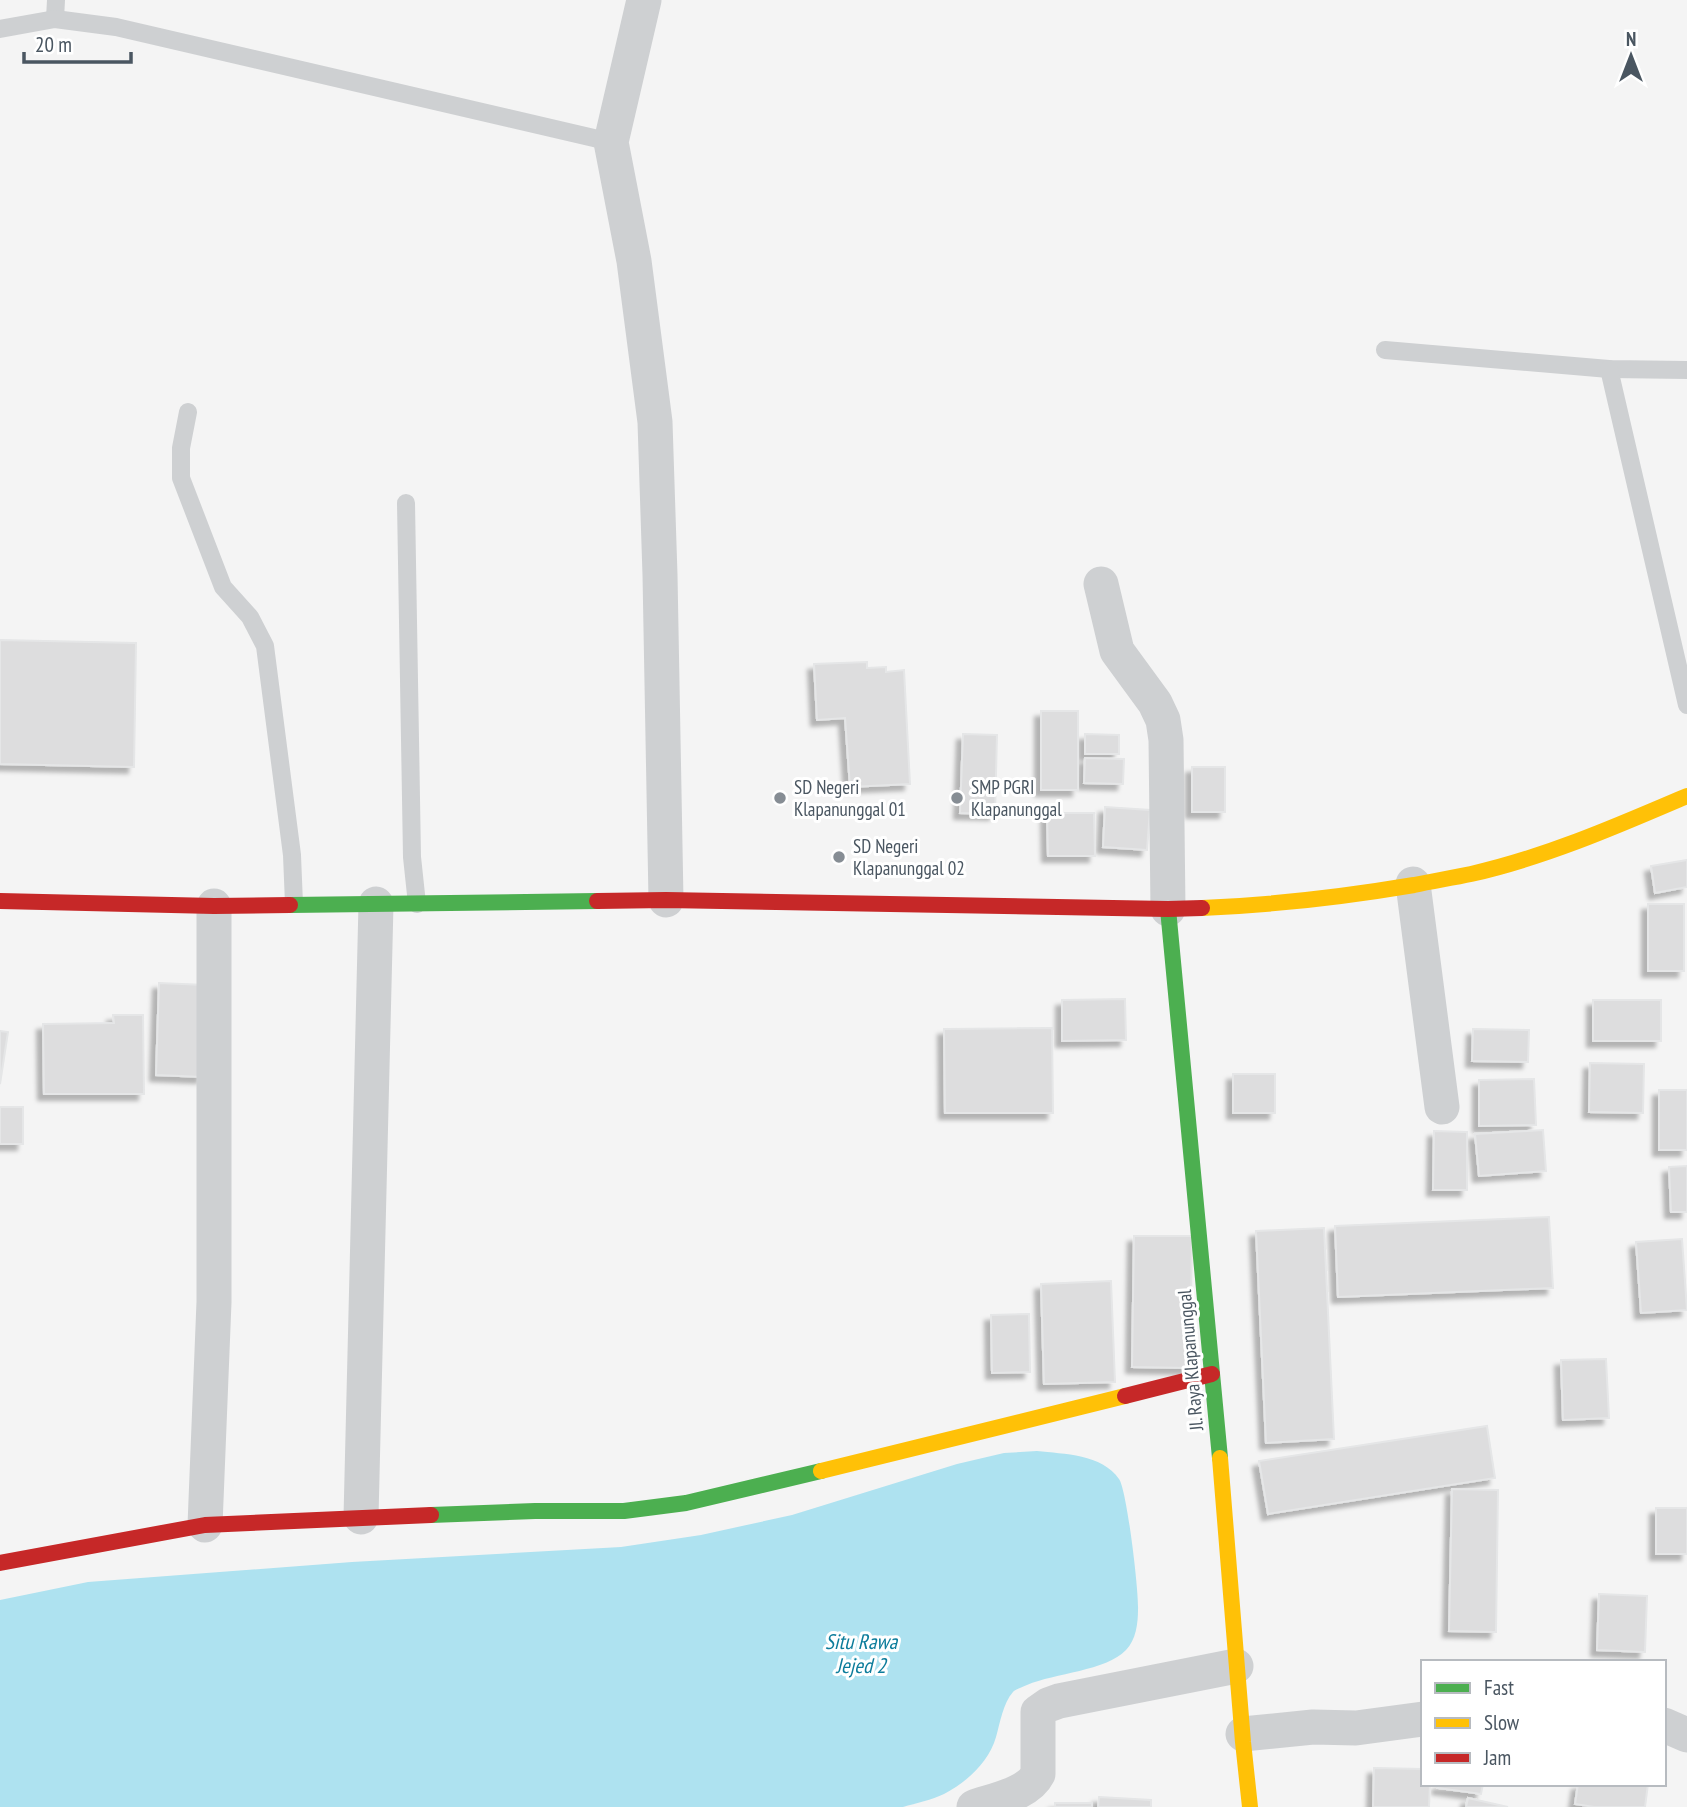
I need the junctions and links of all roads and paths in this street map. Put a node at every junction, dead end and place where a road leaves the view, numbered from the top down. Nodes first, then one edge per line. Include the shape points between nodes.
1 (56, 0) edge
2 (644, 0) edge
3 (55, 19) junction
4 (0, 29) edge
5 (611, 142) junction
6 (1385, 350) dead end
7 (1609, 369) junction
8 (1687, 370) edge
9 (188, 412) dead end
10 (406, 503) dead end
11 (1101, 584) dead end
12 (1687, 705) edge
13 (1687, 796) edge
14 (1413, 884) junction
15 (666, 900) junction
16 (0, 901) edge
17 (294, 904) junction
18 (376, 904) junction
19 (417, 904) junction
20 (214, 906) junction
21 (1168, 909) junction
22 (1442, 1107) dead end
23 (1212, 1374) junction
24 (360, 1517) junction
25 (205, 1525) junction
26 (0, 1563) edge
27 (1237, 1666) junction
28 (1421, 1719) edge
29 (1666, 1726) edge
30 (1243, 1734) junction
31 (1687, 1735) edge
32 (974, 1807) edge
33 (1250, 1807) edge

1 - 3 lane
2 - 5 street
3 - 4 lane
3 - 5 lane via 116,27
5 - 15 street via 634,261 655,422
6 - 7 lane
7 - 8 lane
7 - 12 lane
9 - 17 lane via 181,478 223,587 250,617 265,646
10 - 19 lane via 412,857
11 - 21 street via 1117,651 1163,720
13 - 14 street via 1537,855 1472,874
14 - 21 street via 1255,906
14 - 22 street
15 - 19 street
15 - 21 street
16 - 20 street
17 - 18 street
17 - 20 street
18 - 19 street
18 - 24 street
20 - 25 street via 214,1303
21 - 23 street, Jl. Raya Klapanunggal
23 - 24 street via 686,1503 624,1511
23 - 27 street, Jl. Raya Klapanunggal
24 - 25 street
25 - 26 street
27 - 30 street, Jl. Raya Klapanunggal
27 - 32 street via 1048,1705 1038,1712 1035,1781
28 - 30 street
29 - 31 street
30 - 33 street, Jl. Raya Klapanunggal

